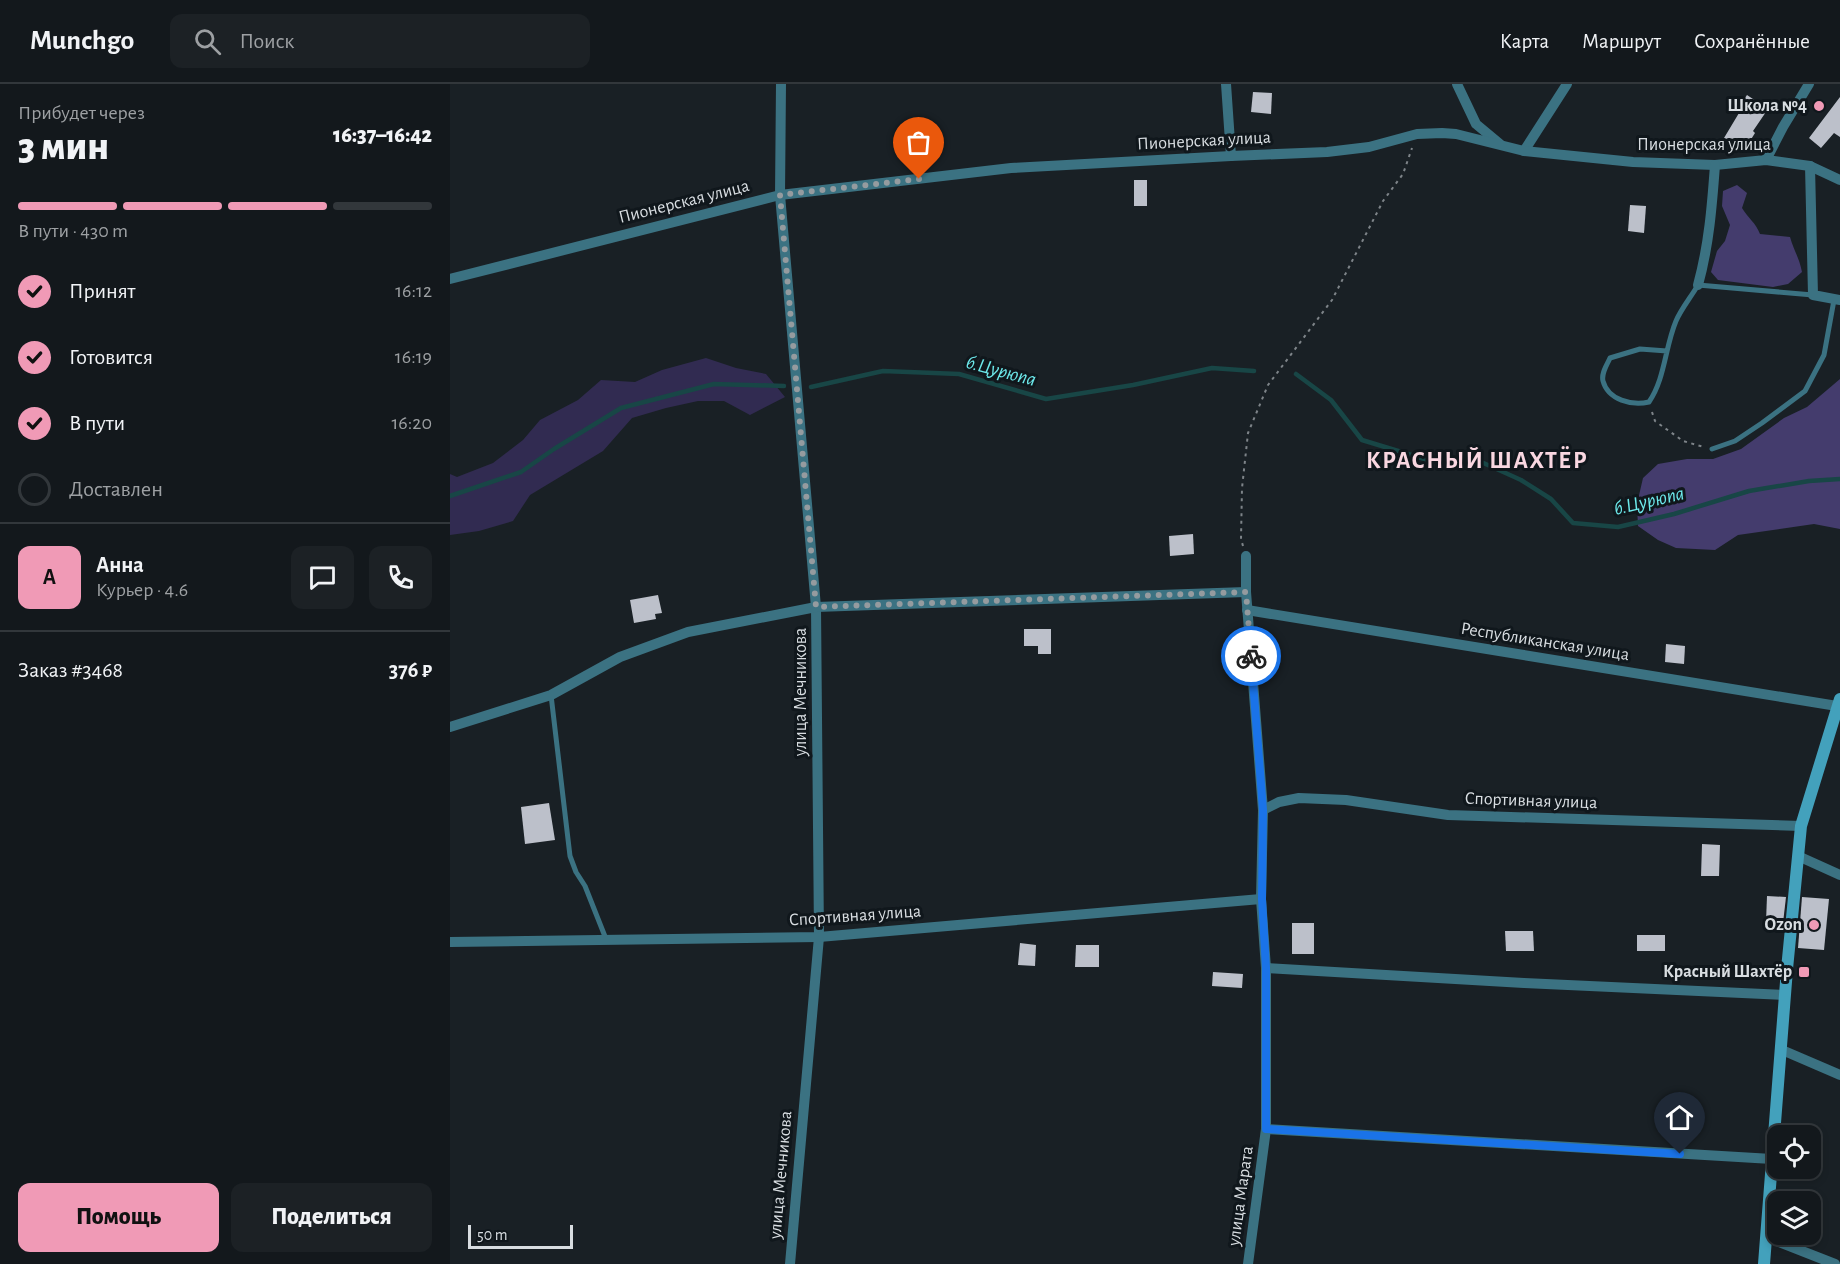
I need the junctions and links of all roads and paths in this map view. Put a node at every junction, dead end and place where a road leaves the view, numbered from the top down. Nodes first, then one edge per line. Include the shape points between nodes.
1 (781, 84) edge
2 (1226, 84) edge
3 (1457, 84) edge
4 (1567, 84) edge
5 (1809, 84) edge
6 (1417, 134) junction
7 (1503, 146) junction
8 (1524, 151) junction
9 (1231, 156) junction
10 (1766, 160) junction
11 (1715, 165) junction
12 (1810, 166) junction
13 (1840, 180) edge
14 (780, 195) junction
15 (450, 279) edge
16 (1698, 285) junction
17 (1813, 295) junction
18 (1837, 300) edge
19 (1667, 351) junction
20 (1649, 402) junction
21 (1712, 449) joint
22 (1246, 556) joint
23 (1246, 592) junction
24 (816, 607) junction
25 (1248, 610) junction
26 (551, 695) junction
27 (1839, 702) edge
28 (450, 727) edge
29 (1263, 810) junction
30 (1801, 826) junction
31 (1798, 856) junction
32 (1840, 876) edge
33 (1262, 899) junction
34 (819, 937) junction
35 (606, 939) junction
36 (450, 942) edge
37 (1266, 968) junction
38 (1785, 995) junction
39 (1782, 1050) junction
40 (1840, 1075) edge
41 (1775, 1125) edge
42 (1266, 1129) junction
43 (1767, 1160) edge
44 (1771, 1179) edge
45 (1766, 1237) junction
46 (790, 1264) edge
47 (1248, 1264) edge
48 (1764, 1264) edge
49 (1835, 1264) edge

1 - 14 street, улица Мечникова
2 - 9 street
3 - 7 street via 1476,124
4 - 8 street
5 - 10 street
6 - 7 street, Пионерская улица via 1456,134
6 - 9 street, Пионерская улица via 1369,147 1327,152
6 - 22 path via 1403,174 1383,201 1332,300 1268,385 1248,433 1241,539
7 - 8 street, Пионерская улица
8 - 11 street, Пионерская улица via 1633,162
9 - 14 street, Пионерская улица via 1011,168
10 - 11 street, Пионерская улица
10 - 12 street, Пионерская улица
11 - 16 street via 1706,255
12 - 13 street, Пионерская улица
12 - 17 street
14 - 15 street, Пионерская улица
14 - 24 street, улица Мечникова
16 - 17 lane
16 - 19 lane via 1676,321
17 - 18 street
18 - 21 lane via 1824,355 1805,391 1736,441
19 - 20 lane
19 - 20 lane via 1640,349 1625,353 1611,358 1604,372 1603,381 1611,395 1629,402
20 - 21 path via 1655,421 1683,441
22 - 23 street, улица Марата
23 - 24 street
23 - 25 street, улица Марата
24 - 26 street via 688,632 620,657
24 - 34 street, улица Мечникова
25 - 27 street, Республиканская улица
25 - 29 street, улица Марата
26 - 28 street
26 - 35 lane via 570,856
27 - 30 street
29 - 30 street, Спортивная улица via 1299,798 1346,800 1448,815
29 - 33 street, улица Марата
30 - 31 street
31 - 32 street
31 - 38 street
33 - 34 street, Спортивная улица
33 - 37 street, улица Марата
34 - 35 street, Спортивная улица
34 - 46 street, улица Мечникова
35 - 36 street, Спортивная улица
37 - 38 street
37 - 42 street, улица Марата
38 - 39 street
39 - 40 street
39 - 41 street
42 - 43 street
42 - 47 street, улица Марата
44 - 45 street
45 - 48 street
45 - 49 street

